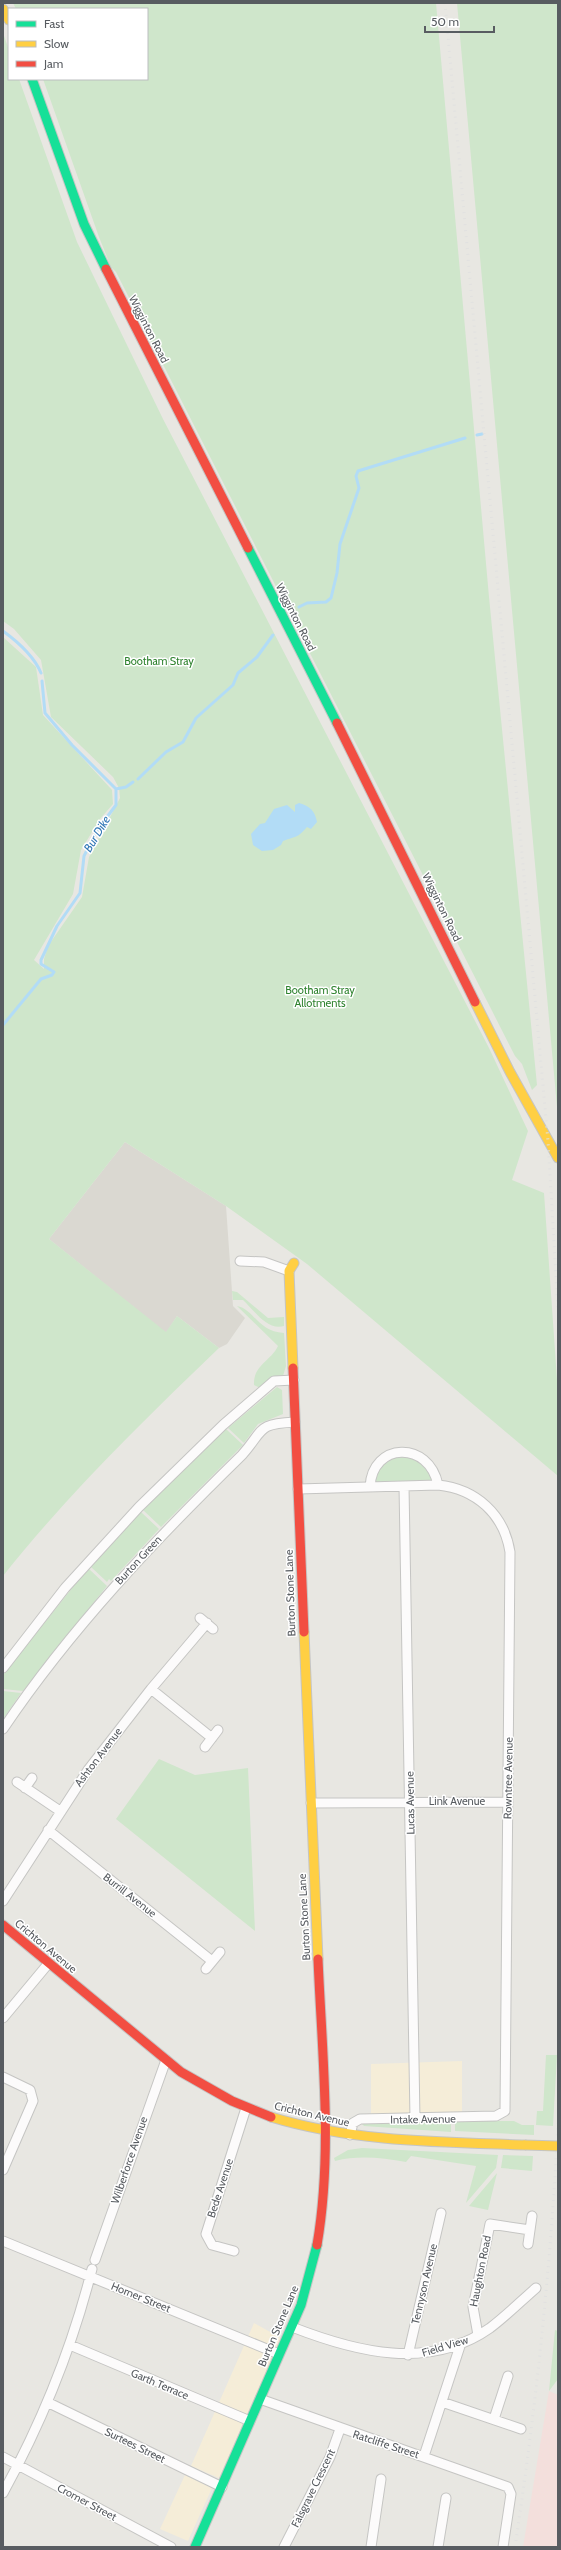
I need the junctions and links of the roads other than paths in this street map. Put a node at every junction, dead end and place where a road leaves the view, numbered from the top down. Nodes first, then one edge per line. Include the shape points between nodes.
1 (3, 8) edge
2 (8, 18) edge
3 (32, 80) edge
4 (558, 1158) edge
5 (240, 1261) dead end
6 (294, 1263) dead end
7 (289, 1271) junction
8 (294, 1380) junction
9 (295, 1422) junction
10 (438, 1485) junction
11 (404, 1486) junction
12 (370, 1487) junction
13 (298, 1489) junction
14 (207, 1623) dead end
15 (3, 1668) edge
16 (151, 1689) junction
17 (3, 1729) edge
18 (218, 1730) dead end
19 (212, 1738) junction
20 (205, 1748) dead end
21 (32, 1778) dead end
22 (17, 1782) dead end
23 (26, 1788) junction
24 (410, 1801) junction
25 (508, 1802) junction
26 (310, 1803) junction
27 (60, 1811) junction
28 (48, 1830) junction
29 (3, 1901) edge
30 (3, 1925) edge
31 (220, 1952) dead end
32 (212, 1961) junction
33 (48, 1964) junction
34 (206, 1969) dead end
35 (3, 2018) edge
36 (166, 2060) junction
37 (3, 2076) edge
38 (246, 2108) junction
39 (505, 2111) joint
40 (415, 2119) junction
41 (325, 2131) junction
42 (350, 2135) junction
43 (558, 2146) edge
44 (3, 2170) edge
45 (441, 2213) dead end
46 (532, 2216) dead end
47 (530, 2230) junction
48 (3, 2242) edge
49 (528, 2244) dead end
50 (234, 2251) dead end
51 (95, 2260) dead end
52 (91, 2273) junction
53 (536, 2288) dead end
54 (292, 2327) junction
55 (478, 2335) junction
56 (461, 2343) junction
57 (70, 2345) junction
58 (279, 2354) junction
59 (408, 2355) junction
60 (508, 2376) dead end
61 (260, 2399) junction
62 (49, 2402) junction
63 (442, 2402) junction
64 (494, 2419) junction
65 (250, 2422) junction
66 (340, 2429) junction
67 (521, 2429) dead end
68 (424, 2456) junction
69 (3, 2457) edge
70 (18, 2465) junction
71 (381, 2479) dead end
72 (222, 2486) junction
73 (3, 2493) edge
74 (446, 2498) dead end
75 (171, 2547) edge
76 (195, 2547) edge
77 (284, 2547) edge
78 (371, 2547) edge
79 (438, 2547) edge
80 (503, 2547) edge

1 - 2 street
3 - 4 street, Wigginton Road via 84,224 354,755 510,1072
5 - 7 street via 264,1262
6 - 7 street
7 - 8 street, Burton Stone Lane
8 - 9 street, Burton Stone Lane
8 - 15 street via 274,1381 172,1474 86,1564
9 - 13 street, Burton Stone Lane
9 - 17 street, Burton Green via 275,1423 257,1432 242,1455 105,1596 26,1694
10 - 11 street, Rowntree Avenue
10 - 12 street via 430,1464 419,1455 403,1452 390,1455 379,1463 372,1475
10 - 25 street, Rowntree Avenue via 463,1490 480,1500 500,1522 508,1540
11 - 12 street, Rowntree Avenue
11 - 24 street, Lucas Avenue
12 - 13 street, Rowntree Avenue
13 - 26 street, Burton Stone Lane
14 - 16 street, Ashton Avenue
16 - 19 street
16 - 27 street, Ashton Avenue
18 - 19 street
19 - 20 street
21 - 23 street
22 - 23 street
23 - 27 street
24 - 25 street, Link Avenue
24 - 26 street, Link Avenue
24 - 40 street, Lucas Avenue
25 - 39 street, Rowntree Avenue
26 - 41 street, Burton Stone Lane
27 - 28 street, Ashton Avenue
28 - 29 street, Ashton Avenue
28 - 32 street, Burrill Avenue
30 - 33 street, Crichton Avenue
31 - 32 street
32 - 34 street
33 - 35 street
33 - 36 street, Crichton Avenue
36 - 38 street, Crichton Avenue via 213,2092
36 - 51 street, Wilberforce Avenue
37 - 44 street via 30,2090 33,2101
38 - 41 street, Crichton Avenue
38 - 50 street, Bede Avenue via 206,2234 212,2245
39 - 40 street, Intake Avenue via 496,2116
40 - 42 street, Intake Avenue via 360,2120 353,2123
41 - 42 street, Crichton Avenue
41 - 54 street, Burton Stone Lane via 324,2206 320,2231 310,2278
42 - 43 street, Crichton Avenue, bridge
45 - 59 street, Tennyson Avenue
46 - 47 street
47 - 49 street
47 - 55 street, Haughton Road via 490,2224 473,2307
48 - 52 street, Horner Street
52 - 57 street
52 - 58 street, Horner Street
53 - 55 street, Field View via 499,2321
54 - 58 street, Burton Stone Lane
54 - 59 street, Field View via 346,2346
55 - 56 street, Field View
56 - 59 street, Field View via 426,2353
56 - 63 street
57 - 62 street
57 - 65 street, Garth Terrace
58 - 61 street, Burton Stone Lane
60 - 64 street
61 - 65 street, Burton Stone Lane
61 - 66 street, Ratcliffe Street
62 - 70 street
62 - 72 street, Surtees Street
63 - 64 street
63 - 68 street
64 - 67 street
65 - 72 street, Burton Stone Lane
66 - 68 street, Ratcliffe Street
66 - 77 street, Falsgrave Crescent via 327,2463
68 - 80 street, Ratcliffe Street via 510,2489
69 - 70 street, Cromer Street
70 - 73 street
70 - 75 street, Cromer Street
71 - 78 street
72 - 76 street, Burton Stone Lane
74 - 79 street

